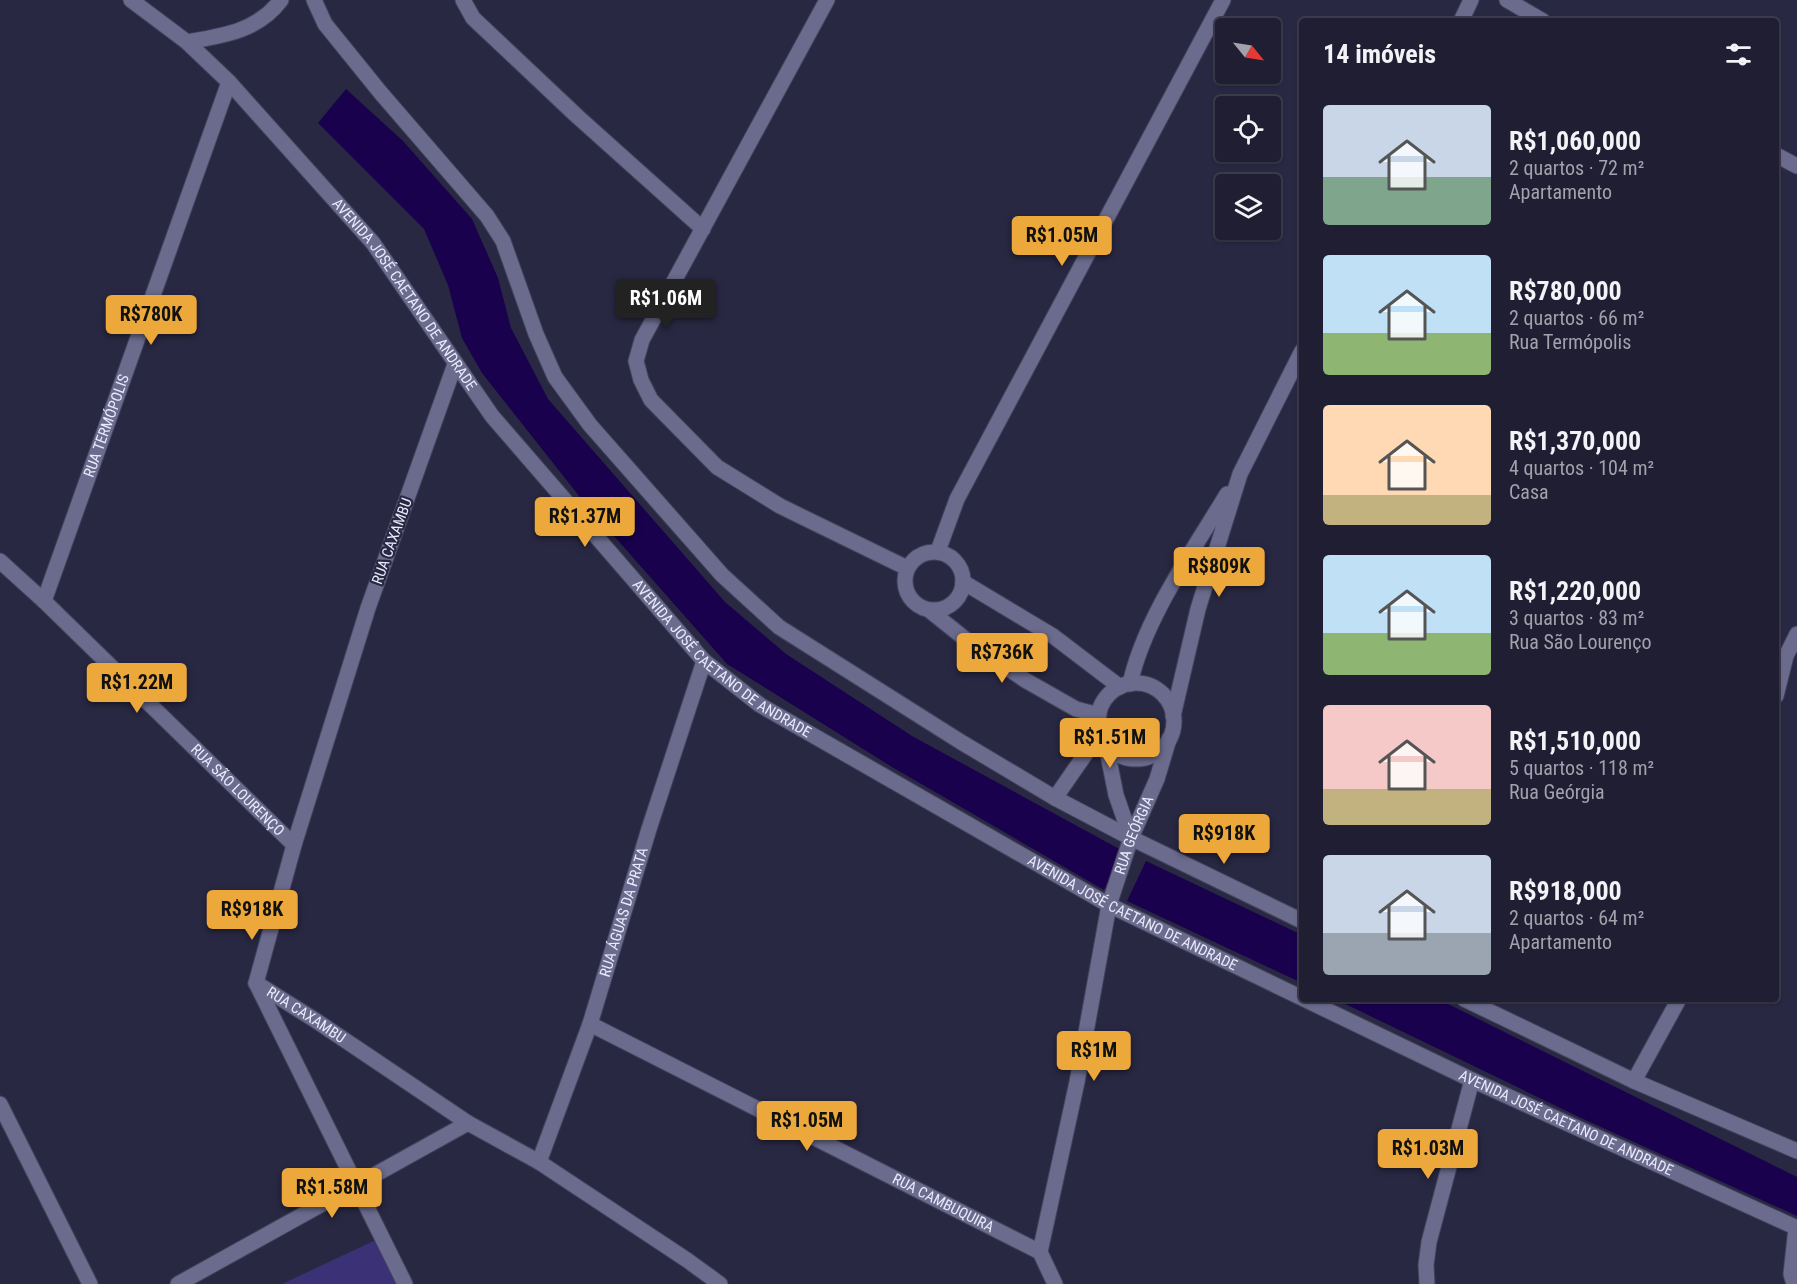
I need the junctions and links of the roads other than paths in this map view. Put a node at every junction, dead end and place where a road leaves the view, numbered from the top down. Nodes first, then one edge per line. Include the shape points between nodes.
1 (131, 0) edge
2 (280, 0) edge
3 (314, 0) edge
4 (463, 0) edge
5 (827, 0) edge
6 (1223, 0) edge
7 (1471, 0) edge
8 (1507, 0) edge
9 (1462, 18) edge
10 (1539, 18) edge
11 (188, 42) junction
12 (229, 82) junction
13 (1779, 157) edge
14 (1797, 166) edge
15 (704, 229) junction
16 (1299, 357) edge
17 (455, 364) junction
18 (1240, 474) junction
19 (938, 551) junction
20 (0, 561) edge
21 (907, 568) junction
22 (963, 582) junction
23 (44, 601) junction
24 (929, 610) junction
25 (1797, 634) edge
26 (704, 661) junction
27 (1779, 684) edge
28 (1125, 686) junction
29 (1099, 715) junction
30 (1173, 716) junction
31 (1103, 739) junction
32 (1169, 739) junction
33 (1055, 798) junction
34 (1131, 838) junction
35 (294, 845) junction
36 (1109, 905) junction
37 (1299, 915) edge
38 (256, 983) junction
39 (1299, 997) edge
40 (1309, 1002) edge
41 (1470, 1002) edge
42 (1677, 1002) edge
43 (590, 1024) junction
44 (1472, 1080) junction
45 (1634, 1081) junction
46 (0, 1104) edge
47 (468, 1123) junction
48 (1797, 1151) edge
49 (539, 1162) junction
50 (356, 1186) junction
51 (1796, 1228) edge
52 (1040, 1252) junction
53 (90, 1284) edge
54 (178, 1284) edge
55 (405, 1284) edge
56 (720, 1284) edge
57 (1055, 1284) edge
58 (1427, 1284) edge
59 (1794, 1284) edge

1 - 11 street, AVENIDA JOSÉ CAETANO DE ANDRADE
2 - 11 street via 252,26
3 - 33 street via 325,24 487,216 503,241 555,377 590,425 722,575 779,627
4 - 15 street via 473,18
5 - 15 street
6 - 19 street via 957,500
7 - 9 street
8 - 10 street
11 - 12 street, AVENIDA JOSÉ CAETANO DE ANDRADE
12 - 17 street, AVENIDA JOSÉ CAETANO DE ANDRADE via 373,243
12 - 23 street, RUA TERMÓPOLIS
13 - 14 street
15 - 21 street via 642,340 636,361 651,400 717,467 780,506
16 - 18 street
17 - 26 street, AVENIDA JOSÉ CAETANO DE ANDRADE via 492,416
17 - 35 street, RUA CAXAMBU via 368,608
18 - 28 street via 1169,591
18 - 30 street via 1198,609
19 - 21 street via 920,555
19 - 22 street via 957,562
20 - 23 street, RUA SÃO LOURENÇO
21 - 24 street via 905,589 911,599
22 - 24 street via 961,592 948,606
22 - 28 street via 1053,636
23 - 35 street, RUA SÃO LOURENÇO
24 - 29 street via 1025,680 1076,710
25 - 27 street
26 - 36 street, AVENIDA JOSÉ CAETANO DE ANDRADE via 759,705
26 - 43 street, RUA ÁGUAS DA PRATA
28 - 29 street via 1106,699
28 - 30 street via 1142,684 1154,688 1167,700
29 - 31 street
30 - 32 street
31 - 32 street via 1120,756 1139,759 1156,753
31 - 33 street
31 - 34 street
32 - 34 street, RUA GEÓRGIA via 1157,779
33 - 34 street
34 - 36 street, RUA GEÓRGIA
34 - 37 street
35 - 38 street, RUA CAXAMBU
36 - 39 street, AVENIDA JOSÉ CAETANO DE ANDRADE
36 - 52 street, RUA GEÓRGIA via 1077,1082
38 - 47 street, RUA CAXAMBU
38 - 50 street
40 - 44 street, AVENIDA JOSÉ CAETANO DE ANDRADE
41 - 45 street
42 - 45 street
43 - 49 street, RUA ÁGUAS DA PRATA
43 - 52 street, RUA CAMBUQUIRA
44 - 51 street, AVENIDA JOSÉ CAETANO DE ANDRADE
44 - 58 street via 1429,1242
45 - 48 street
46 - 53 street
47 - 49 street, RUA CAXAMBU
47 - 50 street
49 - 56 street, RUA CAXAMBU
50 - 54 street
50 - 55 street
51 - 59 street via 1791,1274
52 - 57 street

